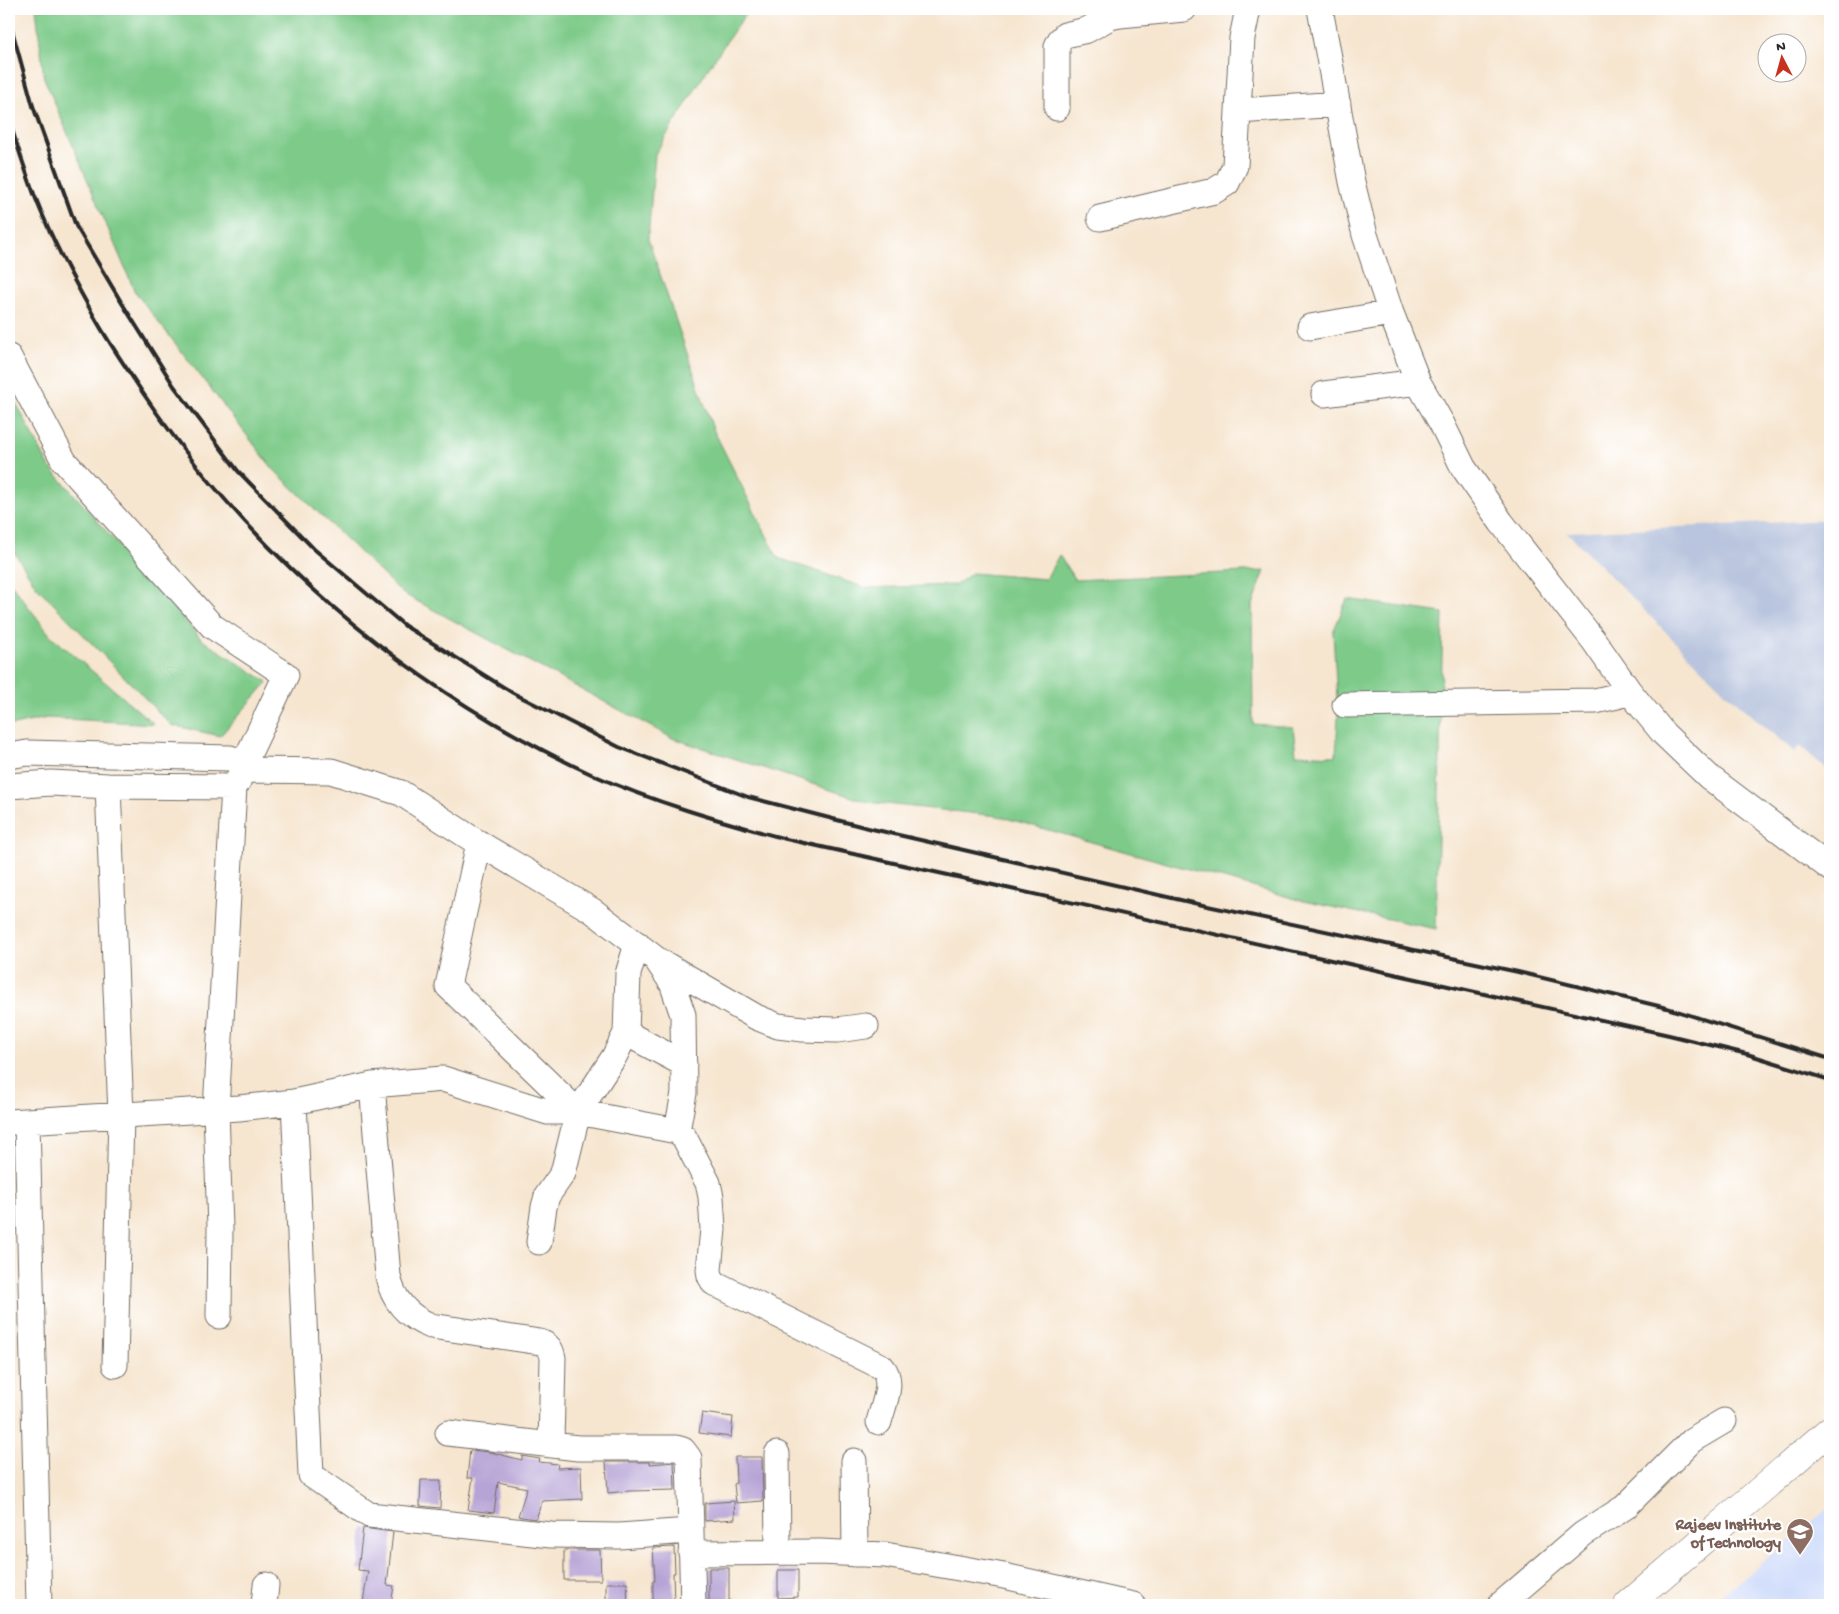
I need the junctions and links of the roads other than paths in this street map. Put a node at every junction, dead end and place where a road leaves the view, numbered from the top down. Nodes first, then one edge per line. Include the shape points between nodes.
1 (1184, 9) edge
2 (1248, 9) edge
3 (1320, 9) edge
4 (1338, 104) junction
5 (1057, 108) dead end
6 (1239, 111) junction
7 (1100, 218) dead end
8 (1391, 313) junction
9 (1310, 328) dead end
10 (9, 357) edge
11 (1418, 382) junction
12 (1324, 394) dead end
13 (1629, 691) junction
14 (1345, 705) dead end
15 (9, 756) edge
16 (237, 778) junction
17 (9, 786) edge
18 (108, 786) junction
19 (479, 843) junction
20 (1830, 868) edge
21 (636, 944) junction
22 (656, 959) junction
23 (866, 1026) dead end
24 (626, 1033) junction
25 (684, 1064) junction
26 (372, 1085) junction
27 (294, 1102) junction
28 (216, 1110) junction
29 (578, 1112) junction
30 (121, 1115) junction
31 (18, 1121) edge
32 (677, 1131) junction
33 (539, 1242) dead end
34 (219, 1316) dead end
35 (115, 1364) dead end
36 (1724, 1421) dead end
37 (879, 1422) dead end
38 (1830, 1430) edge
39 (448, 1433) dead end
40 (551, 1445) junction
41 (777, 1454) dead end
42 (854, 1461) dead end
43 (691, 1542) junction
44 (778, 1552) junction
45 (855, 1554) junction
46 (39, 1605) edge
47 (693, 1605) edge
48 (1133, 1605) edge
49 (1500, 1605) edge
50 (1628, 1605) edge

1 - 5 street via 1110,17 1087,30 1065,36 1057,46
2 - 6 street via 1242,38
3 - 4 street
4 - 6 street
4 - 8 street via 1365,235
6 - 7 street via 1235,166 1226,183 1214,191
8 - 9 street
8 - 11 street
10 - 16 street via 64,461 212,626 286,675
11 - 12 street
11 - 13 street via 1463,467
13 - 14 street via 1595,701
13 - 20 street via 1664,734 1709,777
15 - 16 street via 27,753 230,758 237,761
16 - 18 street
16 - 19 street via 331,771 401,793
16 - 28 street
17 - 18 street via 51,783
18 - 30 street
19 - 21 street via 593,911
19 - 29 street via 448,986
21 - 22 street
21 - 24 street via 628,974
22 - 23 street via 756,1017 778,1026 829,1030
22 - 25 street via 672,983 683,1016
24 - 25 street
24 - 29 street
25 - 32 street via 684,1093
26 - 27 street
26 - 29 street via 444,1079 548,1112
26 - 40 street via 388,1276 395,1298 404,1310 431,1326 547,1344 553,1358
27 - 28 street
27 - 43 street via 311,1474 369,1515 551,1535
28 - 30 street
28 - 34 street
29 - 32 street
29 - 33 street via 563,1172 544,1207
30 - 31 street
30 - 35 street
31 - 46 street
32 - 37 street via 684,1137 708,1183 713,1229 709,1270 714,1282 882,1367 889,1381
36 - 49 street via 1692,1440 1625,1507 1583,1534
38 - 50 highway
39 - 40 street
40 - 43 street via 684,1450 689,1458
41 - 44 street
42 - 45 street
43 - 44 street
43 - 47 street
44 - 45 street
45 - 48 street via 885,1555 1004,1576

